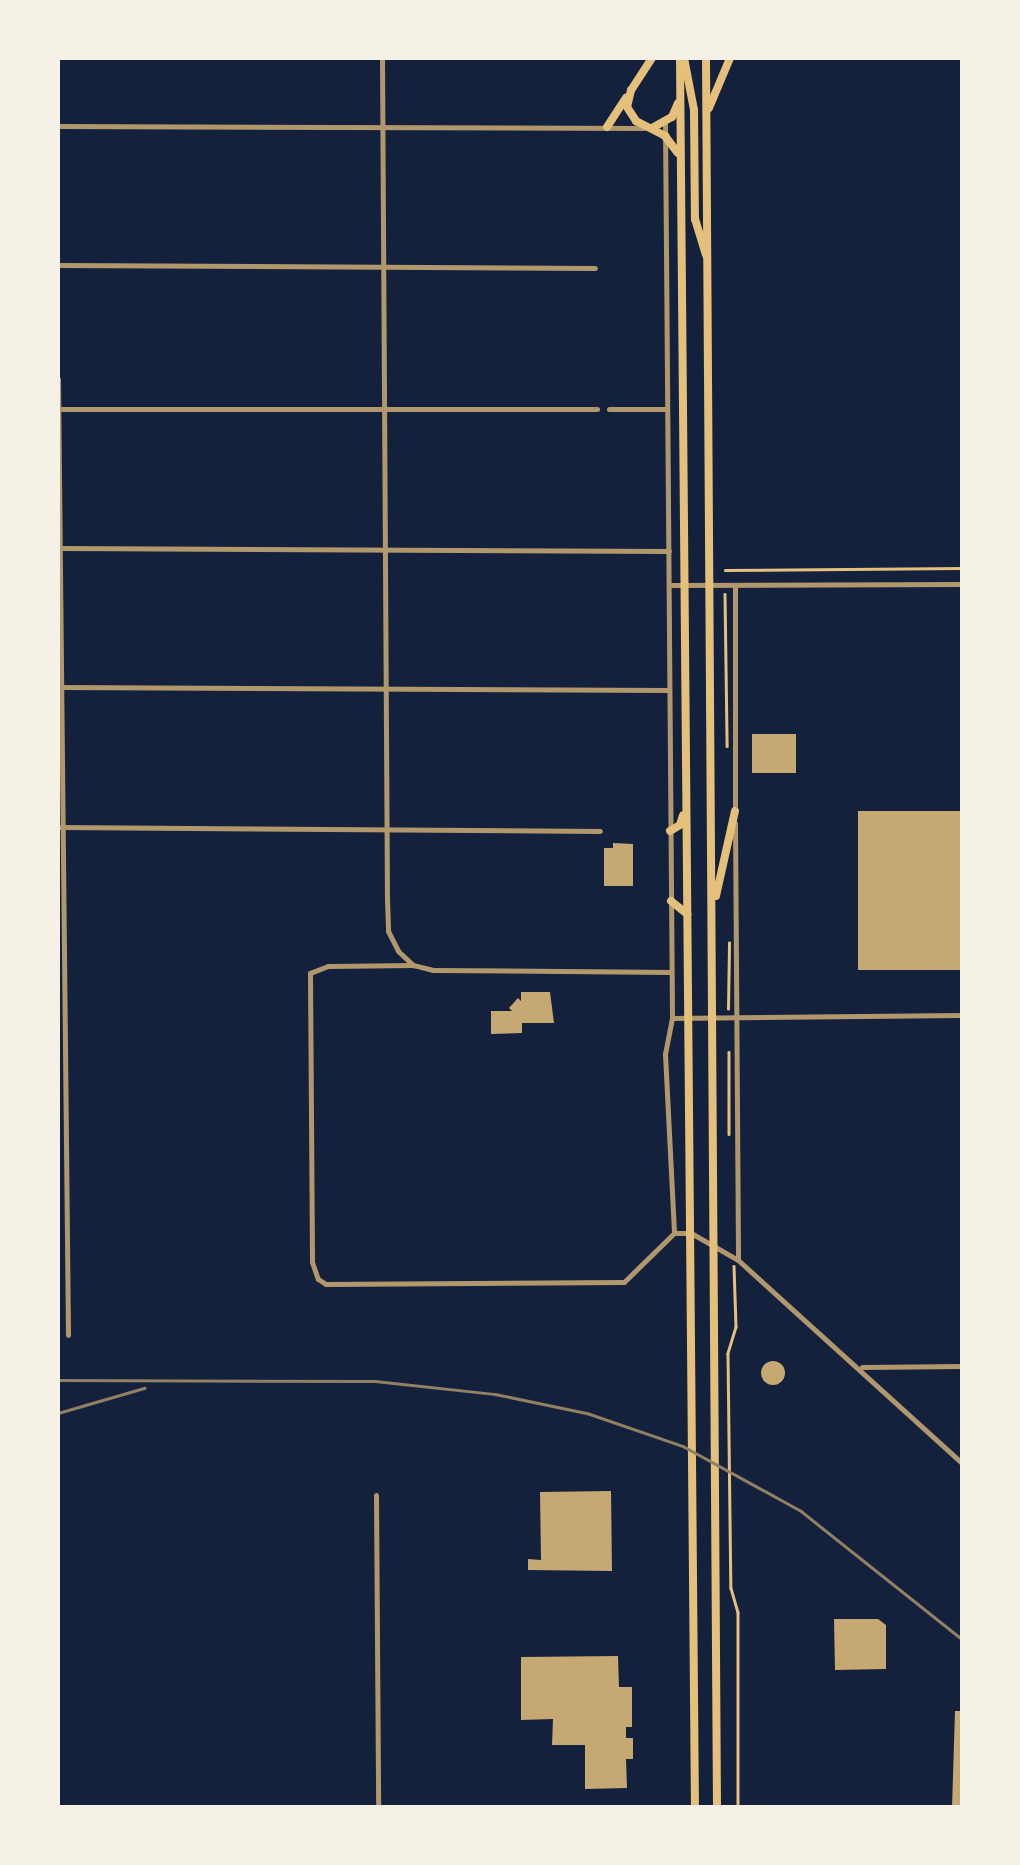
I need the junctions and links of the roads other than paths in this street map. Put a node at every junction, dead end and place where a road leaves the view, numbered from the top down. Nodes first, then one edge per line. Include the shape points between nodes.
1 (382, 58) edge
2 (652, 58) edge
3 (682, 58) edge
4 (706, 58) edge
5 (730, 58) edge
6 (631, 90) junction
7 (681, 94) junction
8 (706, 117) junction
9 (665, 123) junction
10 (58, 126) edge
11 (382, 127) junction
12 (607, 128) junction
13 (652, 128) junction
14 (666, 136) junction
15 (682, 162) junction
16 (708, 260) junction
17 (58, 265) edge
18 (383, 266) junction
19 (595, 268) dead end
20 (58, 379) edge
21 (58, 408) edge
22 (597, 409) dead end
23 (609, 409) dead end
24 (667, 410) junction
25 (384, 412) junction
26 (58, 548) edge
27 (385, 549) junction
28 (669, 550) junction
29 (736, 584) junction
30 (962, 584) edge
31 (669, 585) junction
32 (686, 585) junction
33 (710, 585) junction
34 (59, 687) edge
35 (386, 689) junction
36 (670, 690) junction
37 (686, 806) junction
38 (735, 811) junction
39 (60, 827) edge
40 (387, 830) junction
41 (665, 830) junction
42 (600, 831) dead end
43 (671, 902) junction
44 (688, 915) junction
45 (712, 920) junction
46 (414, 965) junction
47 (61, 970) edge
48 (671, 972) junction
49 (962, 1015) edge
50 (672, 1018) junction
51 (688, 1018) junction
52 (712, 1018) junction
53 (737, 1018) junction
54 (58, 1112) edge
55 (66, 1112) junction
56 (691, 1232) junction
57 (674, 1233) junction
58 (713, 1246) junction
59 (738, 1260) junction
60 (68, 1335) dead end
61 (962, 1366) edge
62 (859, 1368) junction
63 (962, 1463) edge
64 (376, 1495) dead end
65 (694, 1714) junction
66 (717, 1714) junction
67 (695, 1796) junction
68 (717, 1796) junction
69 (378, 1808) edge
70 (696, 1808) edge
71 (717, 1808) edge

1 - 11 street
2 - 6 main road
3 - 7 main road
3 - 16 main road via 694,110 695,219
4 - 8 main road
5 - 8 main road
6 - 12 main road
6 - 13 main road via 631,115
7 - 9 main road
7 - 15 main road
8 - 16 main road
9 - 13 main road
9 - 14 street
10 - 11 street
11 - 12 street
11 - 18 street
12 - 13 street
13 - 14 main road
14 - 15 main road
14 - 24 street
15 - 32 main road
16 - 33 main road
17 - 18 street
18 - 19 street
18 - 25 street
20 - 21 street
21 - 25 street
21 - 26 street
22 - 25 street
23 - 24 street
24 - 28 street
25 - 27 street
26 - 27 street
26 - 34 street
27 - 28 street
27 - 35 street
28 - 31 street
29 - 30 street
29 - 33 street
29 - 38 street
31 - 32 street
31 - 36 street
32 - 33 street
32 - 37 main road
33 - 45 main road
34 - 35 street
34 - 39 street
35 - 36 street
35 - 40 street
36 - 41 street
37 - 41 main road via 680,825
37 - 44 main road
38 - 45 main road
38 - 53 street
39 - 40 street
39 - 47 street
40 - 42 street
40 - 46 street via 388,931
41 - 43 street
43 - 44 main road
43 - 48 street
44 - 51 main road
45 - 52 main road
46 - 48 street
46 - 57 street via 328,966 310,974 312,1262 318,1279 624,1282
47 - 55 street
48 - 50 street
49 - 53 street
50 - 51 street
50 - 57 street via 666,1054
51 - 52 street
51 - 56 main road
52 - 53 street
52 - 58 main road
53 - 59 street
54 - 55 street
55 - 60 street
56 - 57 street
56 - 58 street
56 - 65 main road
58 - 59 street
58 - 66 main road
59 - 62 street
61 - 62 street
62 - 63 street
64 - 69 street
65 - 66 main road
65 - 67 main road
66 - 68 main road
67 - 68 main road
67 - 70 main road
68 - 71 main road

